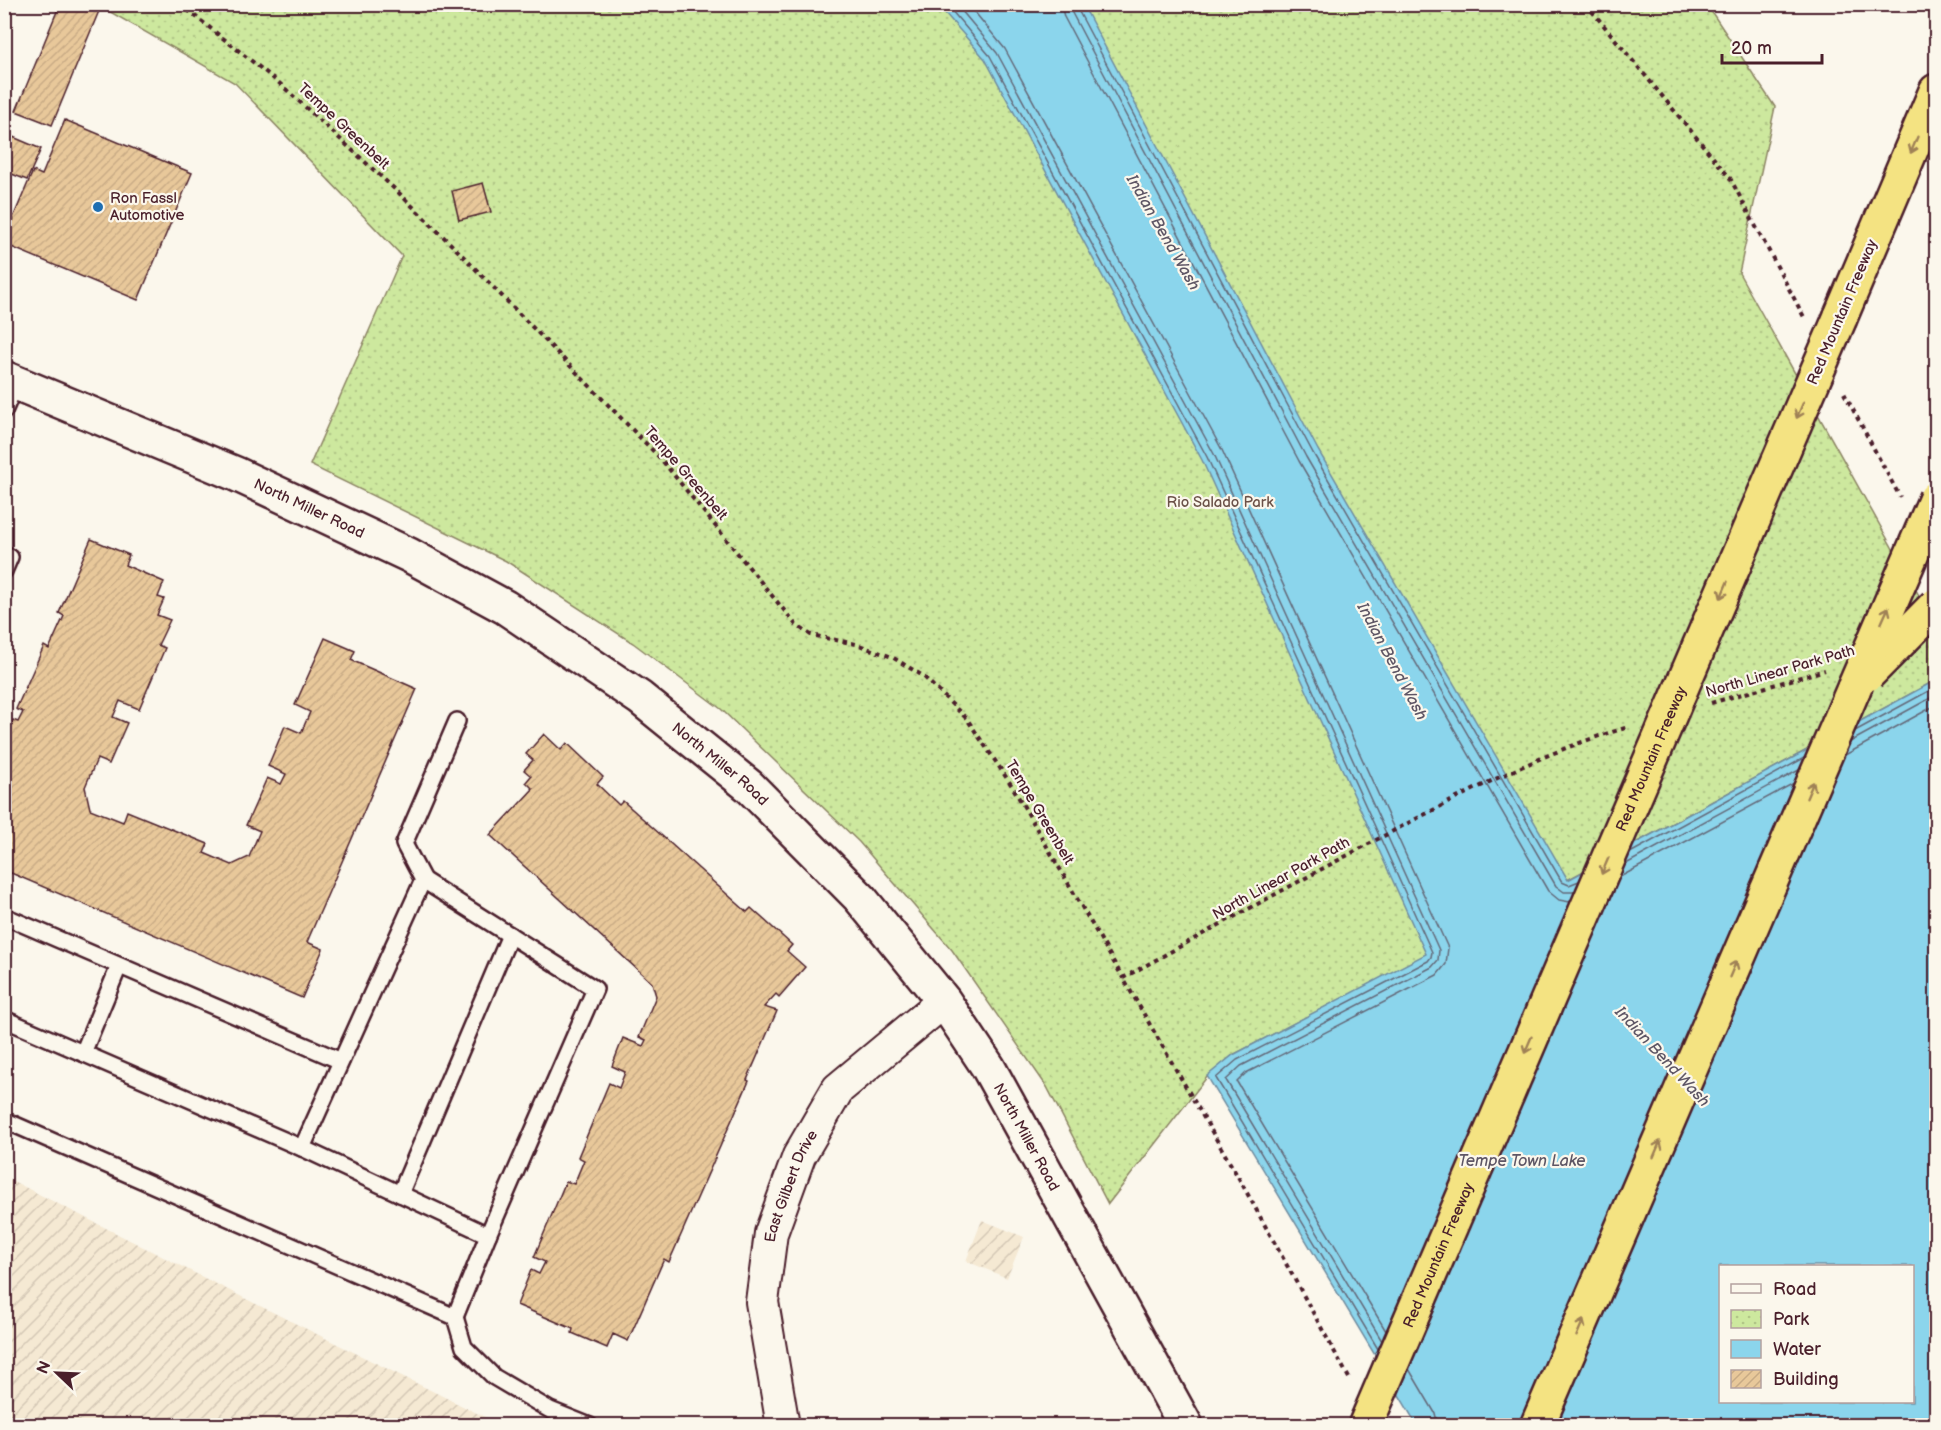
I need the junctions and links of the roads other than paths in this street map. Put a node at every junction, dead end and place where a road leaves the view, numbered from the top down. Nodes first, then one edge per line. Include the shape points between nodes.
1 (1936, 91) edge
2 (8, 390) edge
3 (1936, 498) edge
4 (4, 555) edge
5 (4, 571) edge
6 (1936, 604) edge
7 (1843, 678) junction
8 (457, 721) dead end
9 (423, 880) junction
10 (4, 916) edge
11 (510, 935) junction
12 (119, 966) junction
13 (944, 1001) junction
14 (4, 1019) edge
15 (83, 1053) junction
16 (341, 1061) junction
17 (4, 1120) edge
18 (302, 1148) junction
19 (400, 1194) junction
20 (488, 1235) junction
21 (455, 1317) junction
22 (590, 1425) edge
23 (783, 1425) edge
24 (1186, 1425) edge
25 (1365, 1425) edge
26 (1537, 1425) edge

1 -> 25 highway, Red Mountain Freeway, bridge
2 - 13 street, North Miller Road via 268,489 409,555 505,607 640,698 749,786 861,898
7 -> 3 highway, bridge
4 - 5 lane via 10,557
6 - 7 highway, bridge
26 -> 7 highway
8 - 9 lane via 404,844
9 - 11 lane
9 - 16 lane
10 - 12 lane
11 - 19 lane
11 - 20 lane via 595,989
12 - 15 lane
12 - 16 lane
13 - 23 street, East Gilbert Drive via 838,1089 799,1156 771,1233 762,1302
13 - 24 street, North Miller Road via 988,1067
14 - 15 lane
15 - 18 lane
16 - 18 lane
17 - 21 lane
18 - 19 lane
19 - 20 lane
20 - 21 lane
21 - 22 lane via 464,1347 495,1377 550,1410

